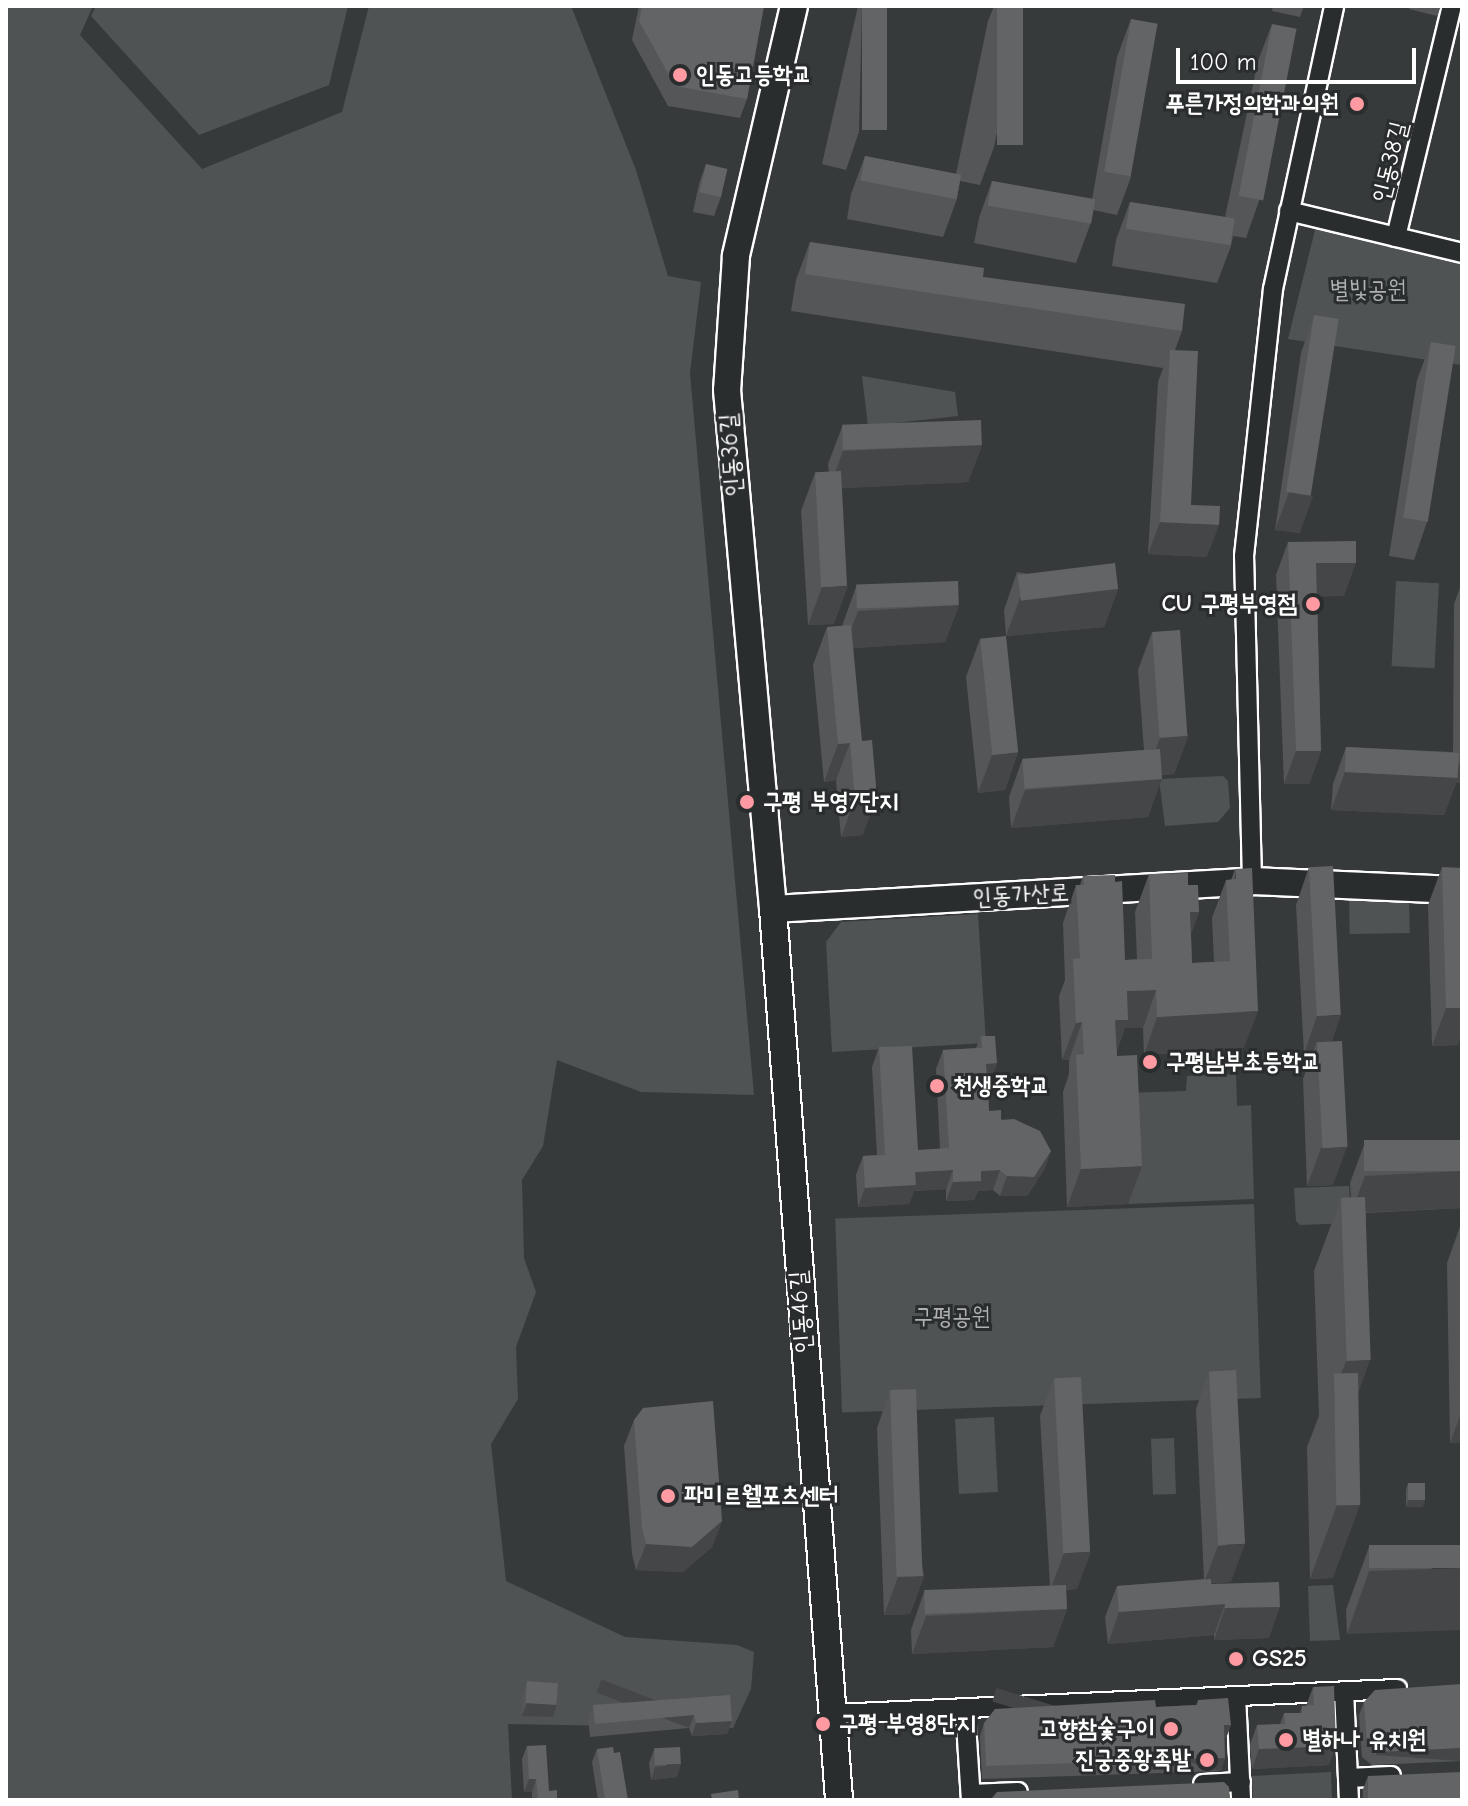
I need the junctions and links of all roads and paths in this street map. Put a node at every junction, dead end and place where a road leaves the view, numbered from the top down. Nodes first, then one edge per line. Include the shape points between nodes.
1 (794, 6) edge
2 (1334, 6) edge
3 (1452, 6) edge
4 (1289, 211) junction
5 (1396, 237) junction
6 (1462, 253) edge
7 (1252, 881) junction
8 (1462, 890) edge
9 (773, 909) junction
10 (1418, 1688) edge
11 (1344, 1691) junction
12 (1236, 1696) junction
13 (965, 1708) junction
14 (833, 1714) junction
15 (1405, 1776) edge
16 (1348, 1778) junction
17 (1177, 1785) edge
18 (1034, 1791) edge
19 (1241, 1791) edge
20 (971, 1797) edge
21 (839, 1800) edge
22 (1349, 1800) edge

1 - 9 street, 인동36길 via 736,256 727,390
2 - 4 street
3 - 5 street, 인동38길
4 - 5 street, 인동38길
4 - 7 street via 1271,301 1244,556
5 - 6 street, 인동38길
7 - 8 street, 인동가산로
7 - 9 street, 인동가산로
9 - 14 street, 인동46길
10 - 11 street
11 - 12 street
11 - 16 street
12 - 13 street
12 - 19 street
13 - 14 street
13 - 20 street
14 - 21 street, 인동46길
15 - 16 street
16 - 22 street
17 - 19 street
18 - 20 street

